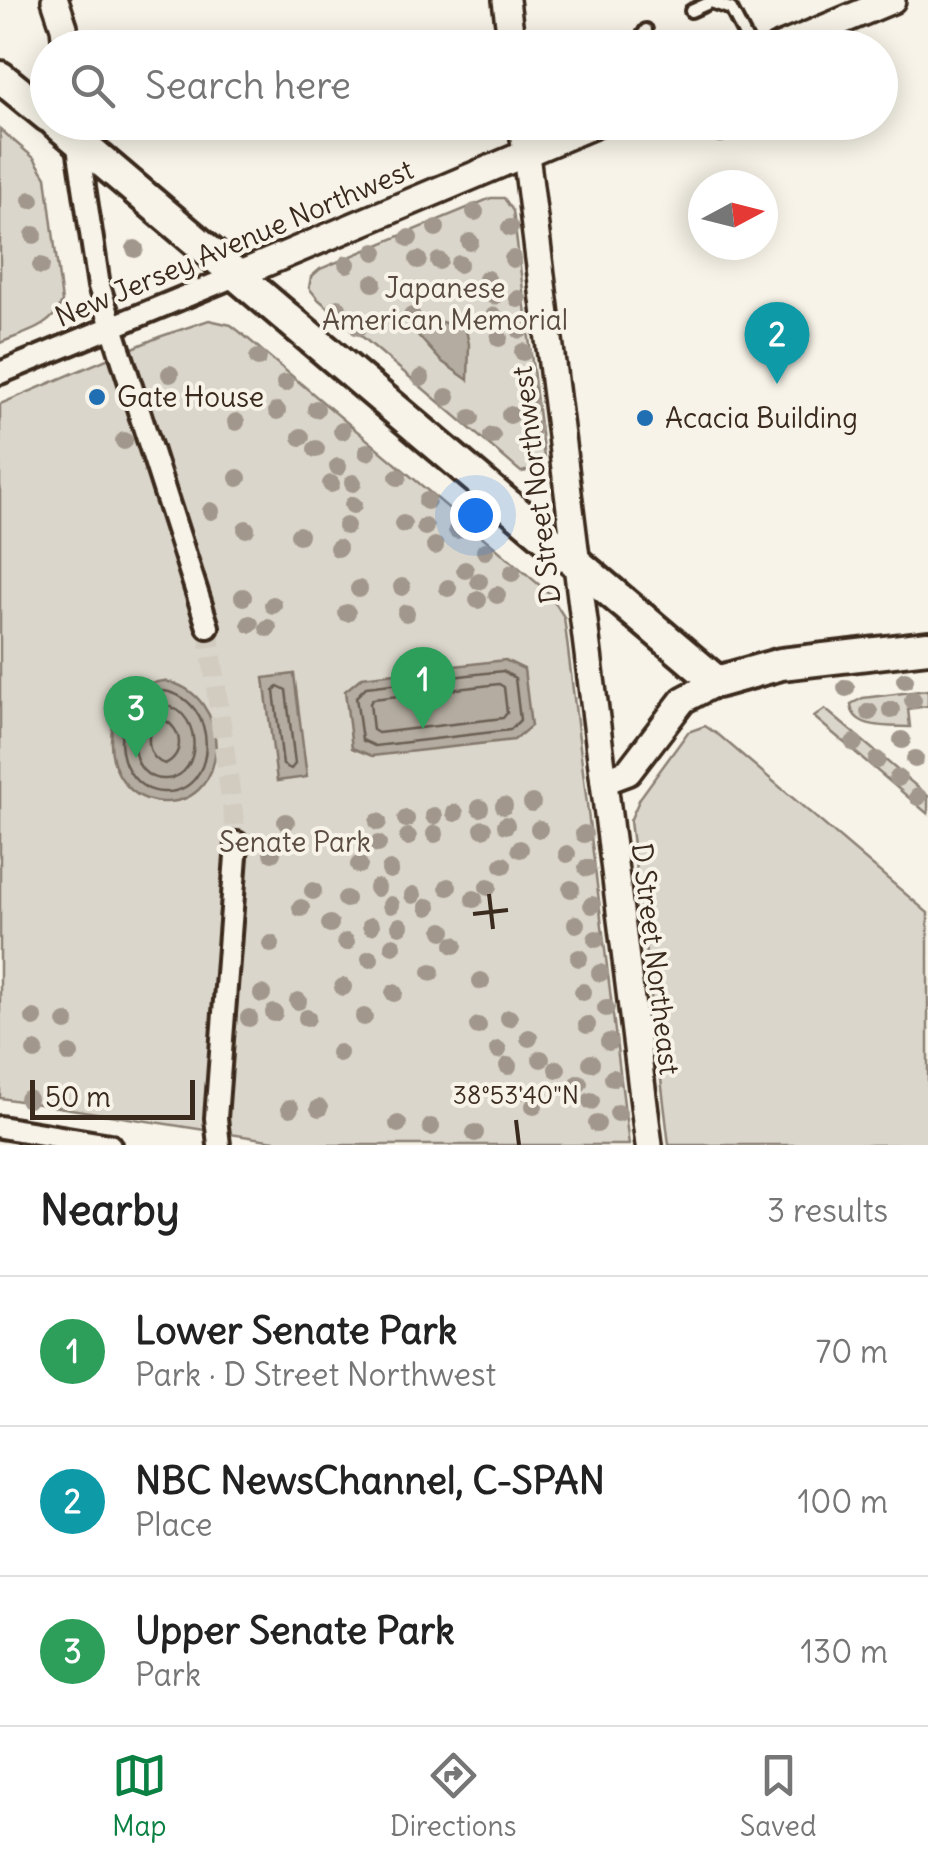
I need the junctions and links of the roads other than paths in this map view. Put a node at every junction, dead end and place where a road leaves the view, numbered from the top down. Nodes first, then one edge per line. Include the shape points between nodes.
1 (55, 0) edge
2 (66, 0) edge
3 (506, 0) edge
4 (892, 0) edge
5 (691, 11) dead end
6 (62, 30) edge
7 (64, 30) edge
8 (510, 30) edge
9 (741, 30) edge
10 (819, 30) edge
11 (0, 77) edge
12 (30, 101) edge
13 (71, 140) edge
14 (82, 140) edge
15 (524, 140) edge
16 (560, 140) edge
17 (525, 155) junction
18 (235, 276) junction
19 (111, 326) junction
20 (0, 373) edge
21 (576, 562) junction
22 (208, 627) tunnel mouth
23 (928, 647) edge
24 (718, 682) junction
25 (604, 780) junction
26 (237, 843) tunnel mouth
27 (0, 1127) edge
28 (110, 1145) edge
29 (219, 1145) edge
30 (649, 1145) edge

1 - 6 street
2 - 7 street
3 - 8 street
4 - 10 street
5 - 9 lane via 711,2 730,9
11 - 12 main road
13 - 19 street
14 - 18 main road
15 - 17 street, D Street Northwest
16 - 17 street, New Jersey Avenue Northwest
17 - 18 street, New Jersey Avenue Northwest
17 - 21 street, D Street Northwest
18 - 19 street, New Jersey Avenue Northwest
18 - 21 main road
19 - 20 street, New Jersey Avenue Northwest
19 - 22 street
21 - 24 main road
21 - 25 street, D Street Northwest
23 - 24 main road via 781,664
24 - 25 street via 683,700 628,772
25 - 30 street, D Street Northeast
26 - 29 street
27 - 28 street

